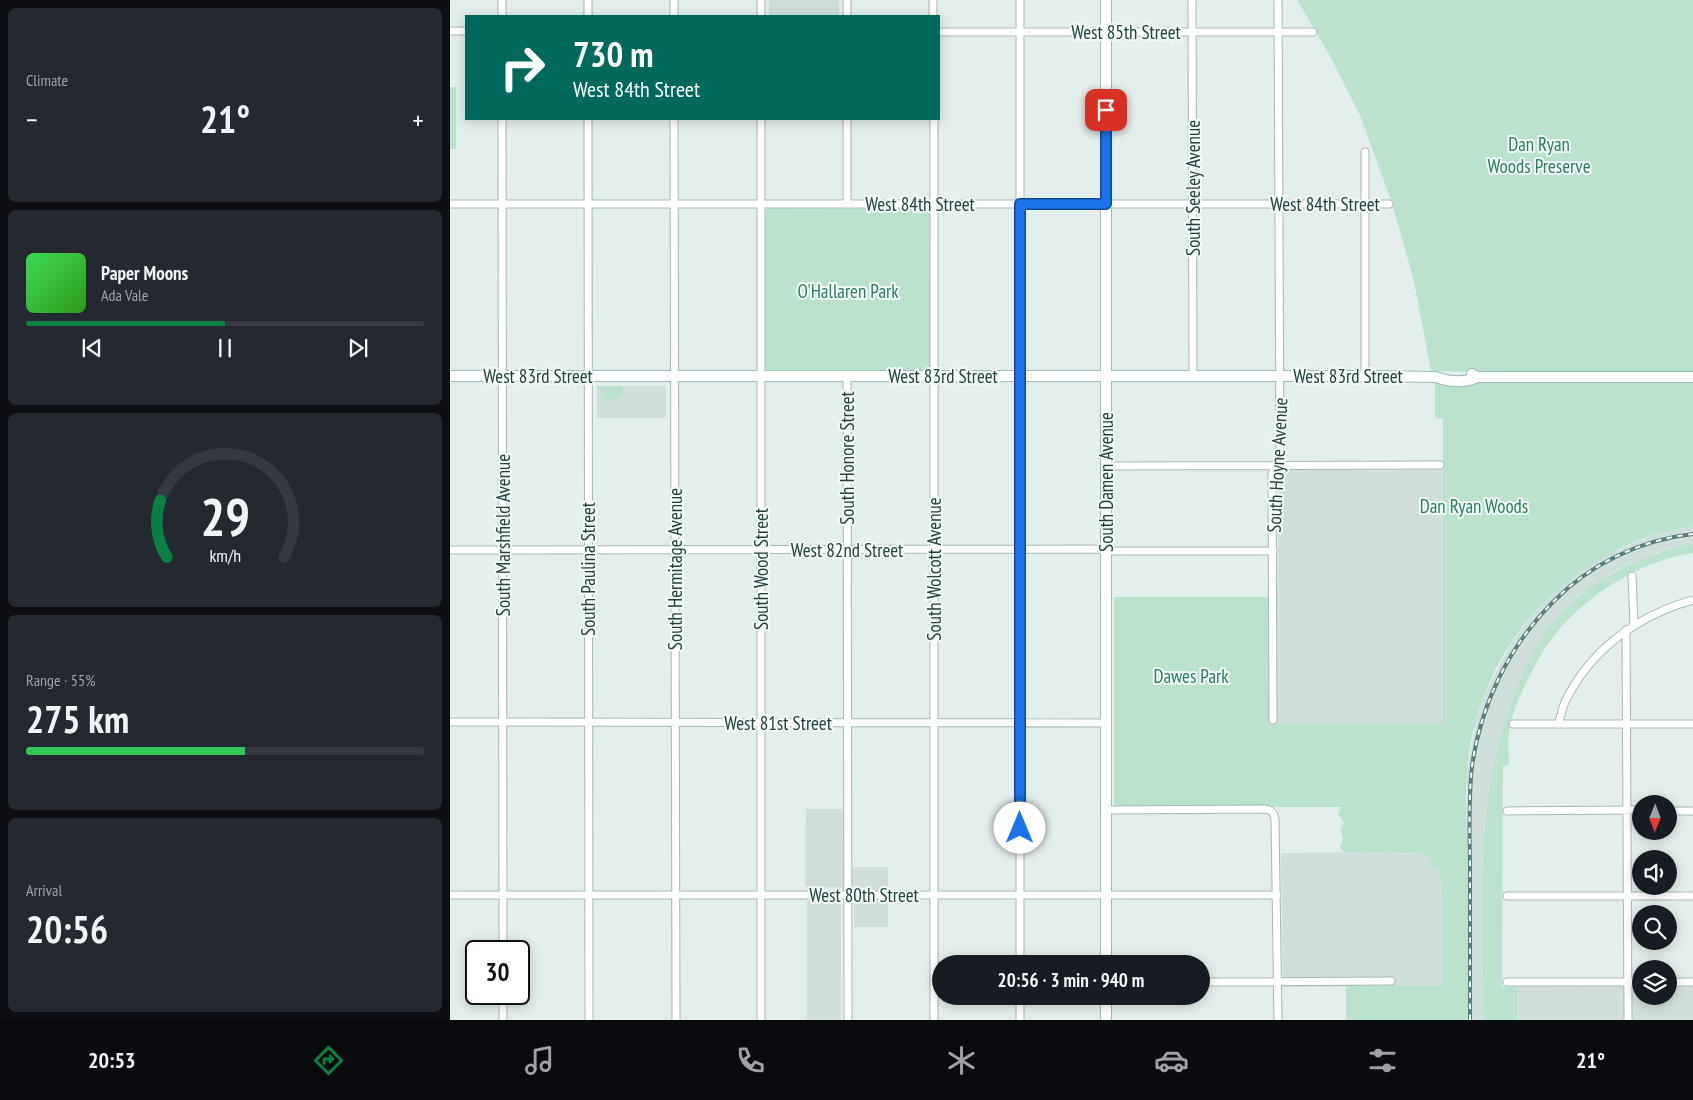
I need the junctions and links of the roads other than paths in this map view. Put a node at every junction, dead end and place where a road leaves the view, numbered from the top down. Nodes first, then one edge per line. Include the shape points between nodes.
1 (502, 0) edge
2 (588, 0) edge
3 (674, 0) edge
4 (761, 0) edge
5 (847, 0) edge
6 (933, 0) edge
7 (1020, 0) edge
8 (1106, 0) edge
9 (1192, 0) edge
10 (1278, 0) edge
11 (502, 15) edge
12 (588, 15) edge
13 (674, 15) edge
14 (761, 15) edge
15 (847, 15) edge
16 (933, 15) edge
17 (450, 31) edge
18 (465, 31) edge
19 (940, 32) edge
20 (1020, 32) junction
21 (1106, 32) junction
22 (1192, 32) junction
23 (1279, 32) junction
24 (1313, 32) dead end
25 (502, 120) edge
26 (588, 120) edge
27 (674, 120) edge
28 (761, 120) edge
29 (847, 120) edge
30 (934, 120) edge
31 (1365, 152) dead end
32 (450, 204) edge
33 (502, 204) junction
34 (588, 204) junction
35 (674, 204) junction
36 (761, 204) junction
37 (847, 204) junction
38 (934, 204) junction
39 (1020, 204) junction
40 (1106, 204) junction
41 (1193, 204) junction
42 (1278, 204) junction
43 (1365, 204) junction
44 (1389, 204) dead end
45 (450, 376) edge
46 (502, 376) junction
47 (588, 376) junction
48 (674, 376) junction
49 (761, 376) junction
50 (847, 376) junction
51 (934, 376) junction
52 (1020, 376) junction
53 (1106, 376) junction
54 (1193, 376) junction
55 (1280, 376) junction
56 (1365, 376) junction
57 (1693, 377) edge
58 (1440, 465) dead end
59 (1106, 466) junction
60 (1277, 466) junction
61 (450, 550) edge
62 (502, 550) junction
63 (588, 550) junction
64 (675, 550) junction
65 (761, 550) junction
66 (847, 550) junction
67 (934, 550) junction
68 (1020, 550) junction
69 (1106, 551) junction
70 (1273, 551) junction
71 (1632, 576) dead end
72 (1693, 600) edge
73 (1634, 624) junction
74 (1626, 630) junction
75 (1273, 720) dead end
76 (450, 722) edge
77 (503, 722) junction
78 (588, 722) junction
79 (675, 722) junction
80 (761, 723) junction
81 (848, 723) junction
82 (934, 723) junction
83 (1020, 723) junction
84 (1106, 723) junction
85 (1513, 724) dead end
86 (1558, 724) junction
87 (1628, 724) junction
88 (1693, 724) edge
89 (1106, 810) junction
90 (1627, 810) junction
91 (1632, 810) edge
92 (1678, 810) edge
93 (1507, 811) dead end
94 (1693, 811) edge
95 (450, 895) edge
96 (503, 895) junction
97 (588, 895) junction
98 (675, 895) junction
99 (761, 895) junction
100 (847, 895) junction
101 (934, 895) junction
102 (1020, 895) junction
103 (1106, 895) junction
104 (1277, 895) junction
105 (1507, 896) dead end
106 (1628, 896) junction
107 (1693, 896) edge
108 (503, 940) edge
109 (1020, 955) edge
110 (1106, 955) edge
111 (1278, 981) junction
112 (1391, 981) dead end
113 (1210, 982) edge
114 (1507, 982) dead end
115 (1628, 982) junction
116 (1632, 982) edge
117 (1677, 982) edge
118 (1693, 982) edge
119 (503, 1005) edge
120 (1020, 1005) edge
121 (1106, 1005) edge
122 (503, 1020) edge
123 (589, 1020) edge
124 (676, 1020) edge
125 (761, 1020) edge
126 (848, 1020) edge
127 (934, 1020) edge
128 (1020, 1020) edge
129 (1106, 1020) edge
130 (1278, 1020) edge
131 (1628, 1020) edge

1 - 11 street
2 - 12 street
3 - 13 street
4 - 14 street
5 - 15 street
6 - 16 street
7 - 20 street
8 - 21 street, South Damen Avenue
9 - 22 street, South Seeley Avenue
10 - 23 street, South Hoyne Avenue
17 - 18 street
19 - 20 street, West 85th Street
20 - 21 street, West 85th Street
20 - 39 street
21 - 22 street, West 85th Street
21 - 40 street, South Damen Avenue
22 - 23 street, West 85th Street
22 - 41 street, South Seeley Avenue
23 - 24 street, West 85th Street
23 - 42 street, South Hoyne Avenue
25 - 33 street, South Marshfield Avenue
26 - 34 street, South Paulina Street
27 - 35 street, South Hermitage Avenue
28 - 36 street, South Wood Street
29 - 37 street
30 - 38 street, South Wolcott Avenue
31 - 43 street
32 - 33 street, West 84th Street
33 - 34 street, West 84th Street
33 - 46 street, South Marshfield Avenue
34 - 35 street, West 84th Street
34 - 47 street, South Paulina Street
35 - 36 street, West 84th Street
35 - 48 street, South Hermitage Avenue
36 - 37 street, West 84th Street
36 - 49 street, South Wood Street
37 - 38 street, West 84th Street
38 - 39 street, West 84th Street
38 - 51 street, South Wolcott Avenue
39 - 40 street, West 84th Street
39 - 52 street
40 - 41 street, West 84th Street
40 - 53 street, South Damen Avenue
41 - 42 street, West 84th Street
41 - 54 street, South Seeley Avenue
42 - 43 street, West 84th Street
42 - 55 street, South Hoyne Avenue
43 - 44 street, West 84th Street
43 - 56 street
45 - 46 street, West 83rd Street
46 - 47 street, West 83rd Street
46 - 62 street, South Marshfield Avenue
47 - 48 street, West 83rd Street
47 - 63 street, South Paulina Street
48 - 49 street, West 83rd Street
48 - 64 street, South Hermitage Avenue
49 - 50 street, West 83rd Street
49 - 65 street, South Wood Street
50 - 51 street, West 83rd Street
50 - 66 street, South Honore Street
51 - 52 street, West 83rd Street
51 - 67 street, South Wolcott Avenue
52 - 53 street, West 83rd Street
52 - 68 street
53 - 54 street, West 83rd Street
53 - 59 street, South Damen Avenue
54 - 55 street, West 83rd Street
55 - 56 street, West 83rd Street
55 - 60 street, South Hoyne Avenue via 1280,457
56 - 57 street, West 83rd Street via 1471,381 1477,376
58 - 60 street
59 - 60 street
59 - 69 street, South Damen Avenue
60 - 70 street, South Hoyne Avenue via 1272,474
61 - 62 street, West 82nd Street
62 - 63 street, West 82nd Street
62 - 77 street, South Marshfield Avenue
63 - 64 street, West 82nd Street
63 - 78 street, South Paulina Street
64 - 65 street, West 82nd Street
64 - 79 street, South Hermitage Avenue
65 - 66 street, West 82nd Street
65 - 80 street, South Wood Street
66 - 67 street, West 82nd Street
66 - 81 street, South Honore Street
67 - 68 street, West 82nd Street
67 - 82 street, South Wolcott Avenue
68 - 69 street, West 82nd Street
68 - 83 street
69 - 70 street, West 82nd Street
69 - 84 street, South Damen Avenue
70 - 75 street, South Hoyne Avenue
71 - 73 street
72 - 73 street
73 - 74 street
74 - 86 street via 1598,654 1580,678 1564,705
74 - 87 street
76 - 77 street, West 81st Street
77 - 78 street, West 81st Street
77 - 96 street, South Marshfield Avenue
78 - 79 street, West 81st Street
78 - 97 street, South Paulina Street
79 - 80 street, West 81st Street
79 - 98 street, South Hermitage Avenue
80 - 81 street, West 81st Street
80 - 99 street, South Wood Street
81 - 82 street, West 81st Street
81 - 100 street, South Honore Street
82 - 83 street, West 81st Street
82 - 101 street, South Wolcott Avenue
83 - 84 street, West 81st Street
83 - 102 street
84 - 89 street, South Damen Avenue
85 - 86 street
86 - 87 street
87 - 88 street
87 - 90 street
89 - 103 street, South Damen Avenue
89 - 104 street via 1272,811 1275,819
90 - 91 street
90 - 93 street
90 - 106 street
92 - 94 street
95 - 96 street, West 80th Street
96 - 97 street, West 80th Street
96 - 108 street, South Marshfield Avenue
97 - 98 street, West 80th Street
97 - 123 street, South Paulina Street
98 - 99 street, West 80th Street
98 - 124 street, South Hermitage Avenue
99 - 100 street, West 80th Street
99 - 125 street, South Wood Street
100 - 101 street, West 80th Street
100 - 126 street, South Honore Street
101 - 102 street, West 80th Street
101 - 127 street, South Wolcott Avenue
102 - 103 street, West 80th Street
102 - 109 street
103 - 104 street, West 80th Street
103 - 110 street, South Damen Avenue
104 - 111 street
105 - 106 street
106 - 107 street
106 - 115 street
111 - 112 street
111 - 113 street
111 - 130 street
114 - 115 street
115 - 116 street
115 - 131 street
117 - 118 street
119 - 122 street
120 - 128 street
121 - 129 street

